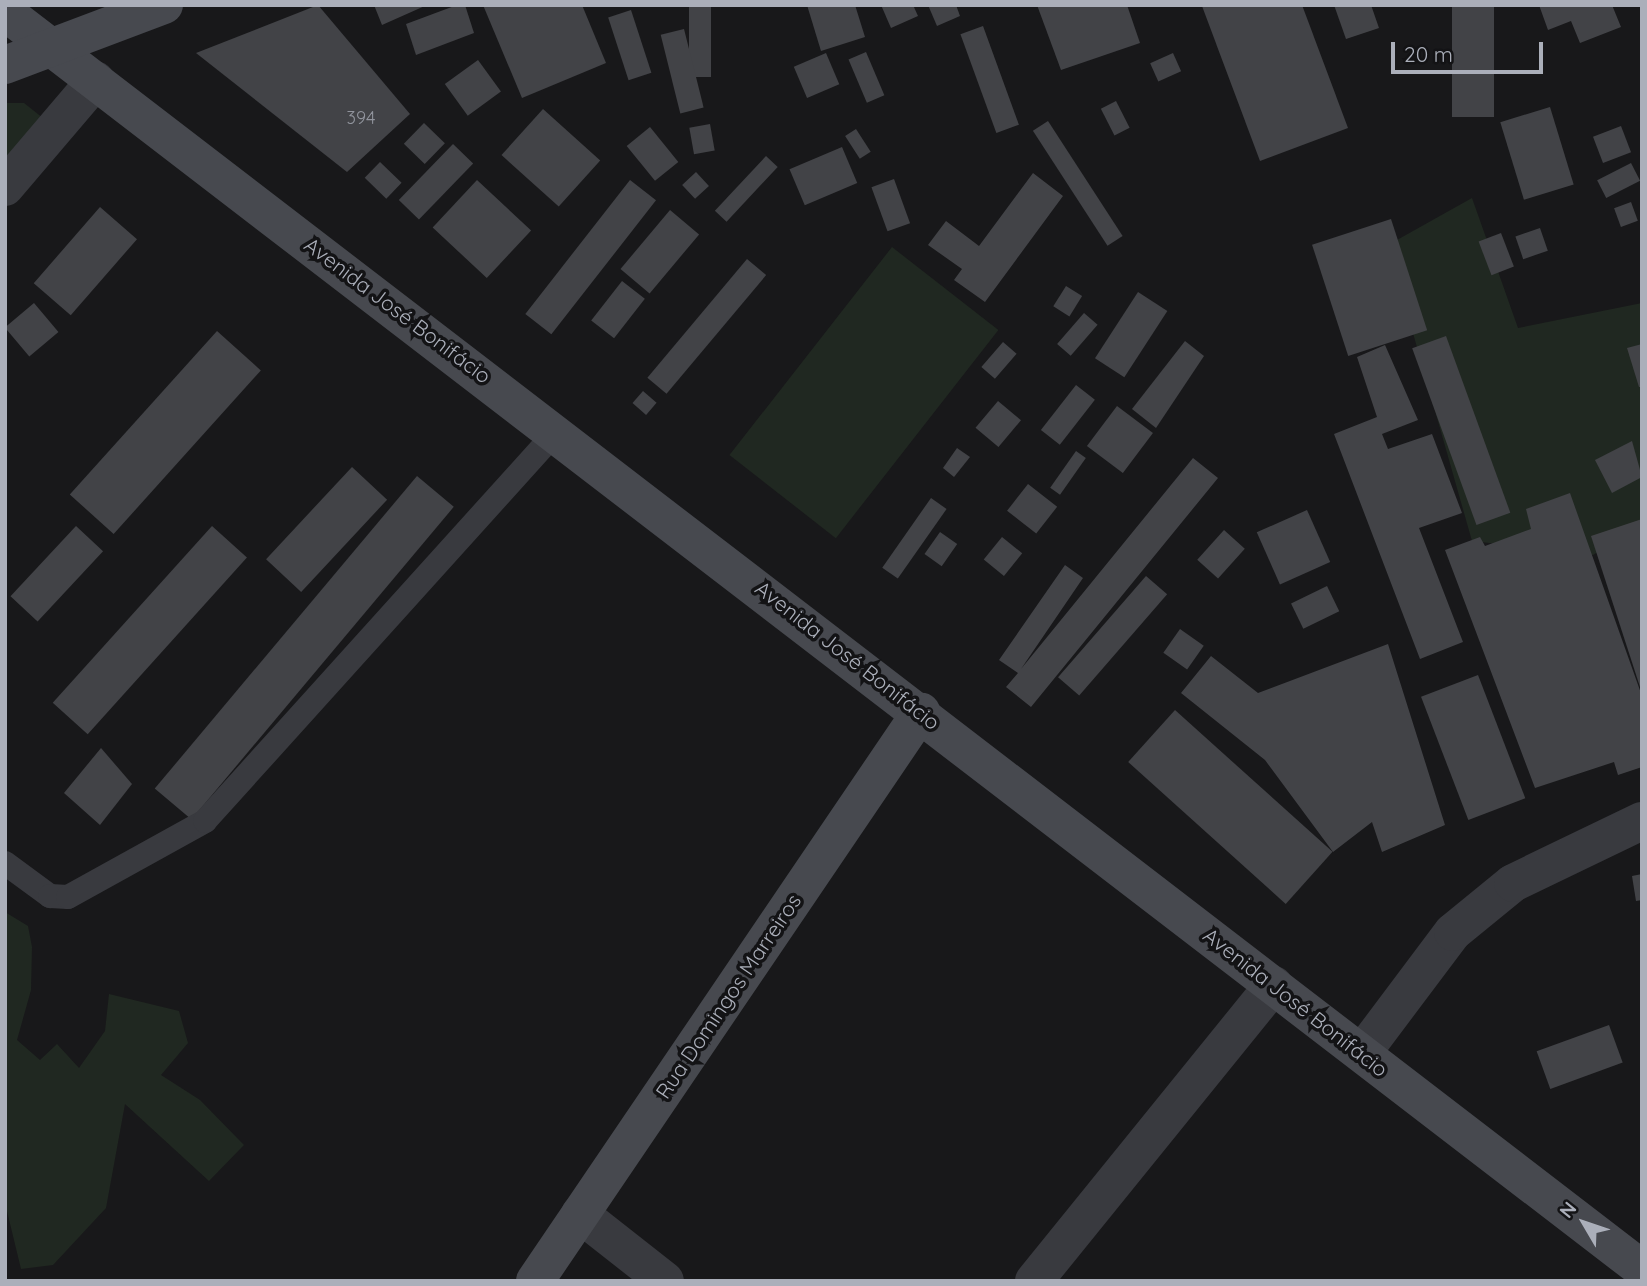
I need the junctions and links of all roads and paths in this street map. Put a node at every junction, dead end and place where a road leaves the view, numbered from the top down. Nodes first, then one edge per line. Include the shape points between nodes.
1 (164, 5) edge
2 (5, 12) edge
3 (51, 46) junction
4 (5, 65) edge
5 (96, 80) junction
6 (5, 187) edge
7 (557, 431) junction
8 (921, 712) junction
9 (1642, 821) edge
10 (5, 863) edge
11 (1274, 985) junction
12 (1362, 1053) junction
13 (580, 1214) junction
14 (1642, 1269) edge
15 (535, 1281) edge
16 (665, 1281) edge
17 (1034, 1281) edge

1 - 3 main road
2 - 3 main road, Avenida José Bonifácio
3 - 4 main road
3 - 5 main road, Avenida José Bonifácio
5 - 6 street
5 - 7 main road, Avenida José Bonifácio
7 - 8 main road, Avenida José Bonifácio
7 - 10 lane via 205,821 68,897 50,896
8 - 11 main road, Avenida José Bonifácio
8 - 13 main road, Rua Domingos Marreiros
9 - 12 street via 1513,883 1453,932
11 - 12 main road, Avenida José Bonifácio
11 - 17 street
12 - 14 main road, Avenida José Bonifácio
13 - 15 main road, Rua Domingos Marreiros
13 - 16 street

